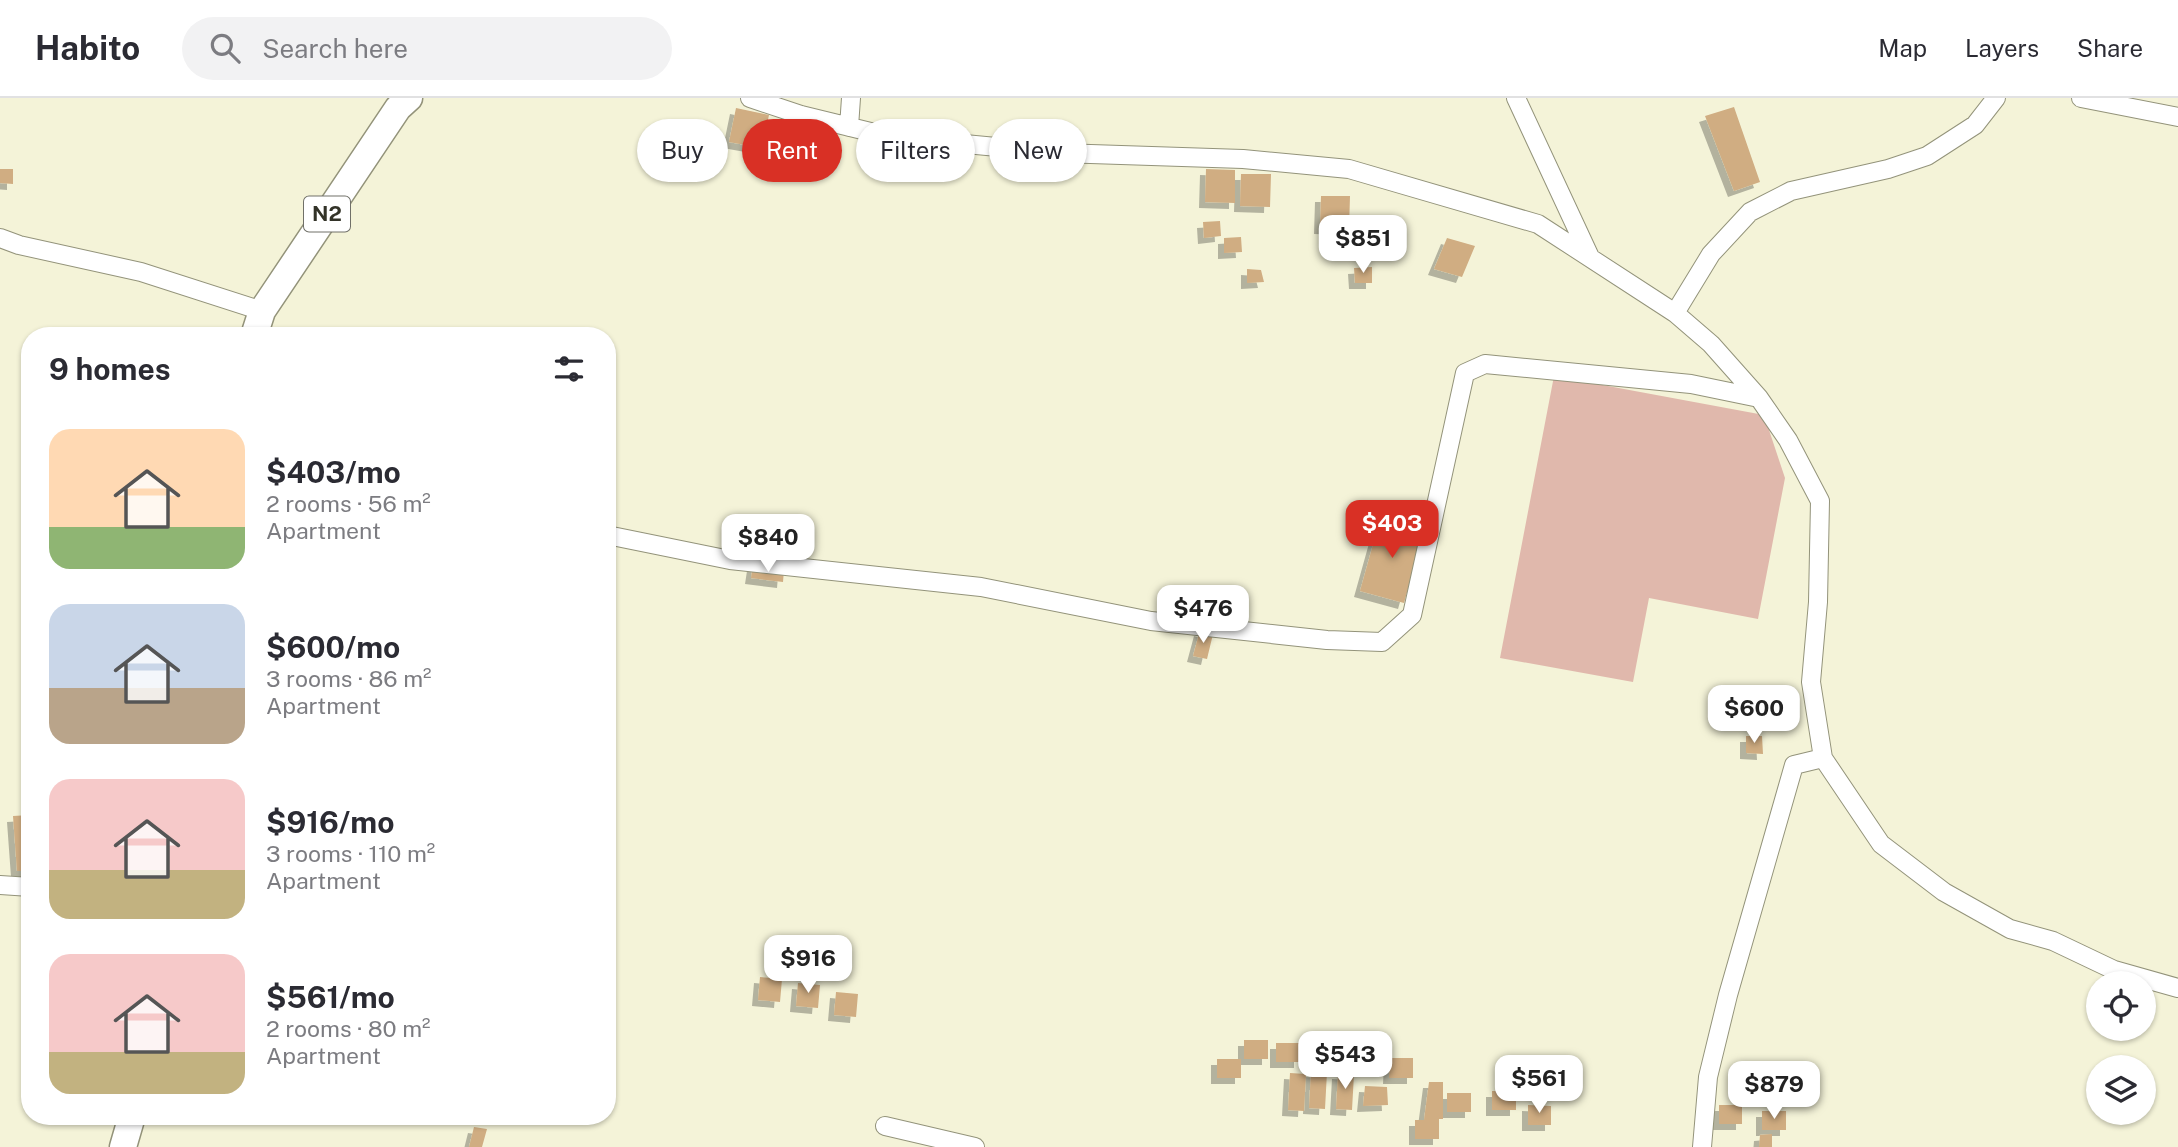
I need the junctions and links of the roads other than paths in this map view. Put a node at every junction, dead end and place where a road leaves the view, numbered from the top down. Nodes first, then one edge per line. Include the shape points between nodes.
1 (409, 98) edge
2 (750, 98) edge
3 (851, 98) edge
4 (1516, 98) edge
5 (1996, 98) edge
6 (2081, 98) edge
7 (2178, 117) edge
8 (849, 127) junction
9 (0, 238) edge
10 (1590, 257) junction
11 (262, 311) junction
12 (1675, 313) junction
13 (257, 327) edge
14 (1759, 398) junction
15 (616, 537) edge
16 (1823, 758) junction
17 (0, 884) edge
18 (21, 886) edge
19 (2178, 988) edge
20 (129, 1125) edge
21 (885, 1126) dead end
22 (123, 1147) edge
23 (975, 1147) edge
24 (1702, 1147) edge

1 - 11 highway, N2
2 - 8 street
3 - 8 street
4 - 10 street
5 - 12 street via 1975,125 1927,156 1791,191 1750,212 1711,254
6 - 7 street
8 - 10 street via 891,137 1060,153 1243,159 1349,169 1538,224
9 - 11 street via 141,272
10 - 12 street
11 - 13 highway, N2
12 - 14 street via 1711,344
14 - 15 street via 1691,384 1485,364 1465,373 1412,615 1382,642 1152,621 981,587 730,560
14 - 16 street via 1820,501 1811,682
16 - 19 street via 1881,844 1944,892 2010,929 2053,941 2114,970
16 - 24 street via 1794,765 1708,1077
17 - 18 street
20 - 22 highway
21 - 23 street

